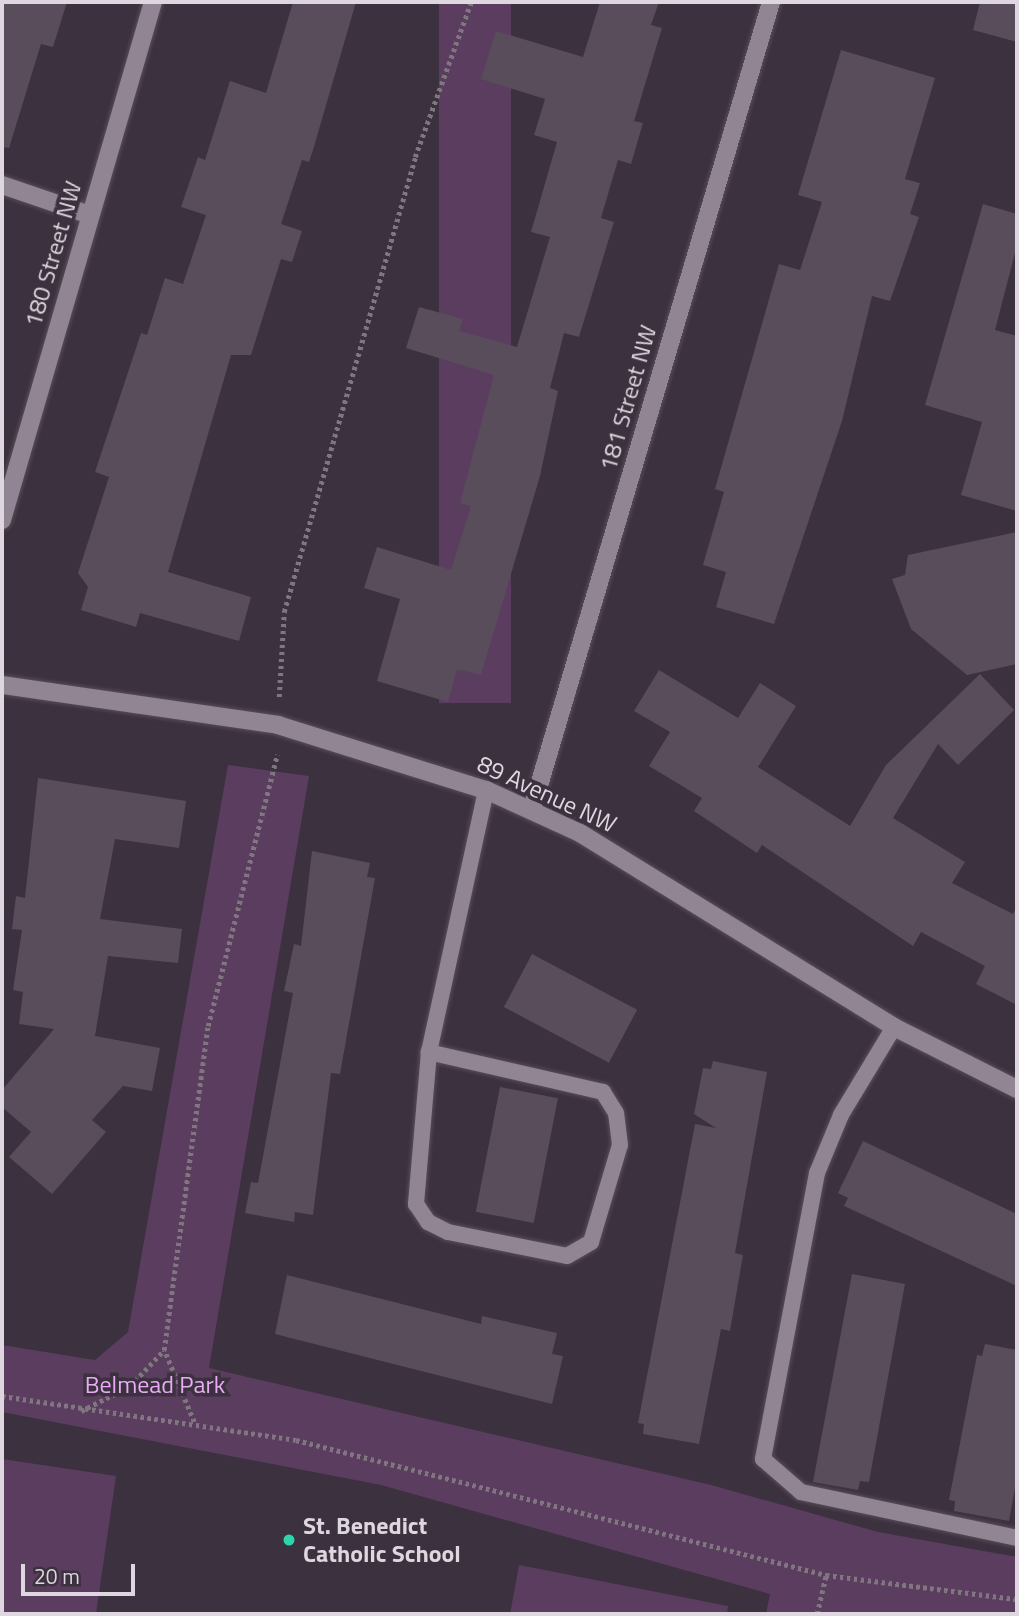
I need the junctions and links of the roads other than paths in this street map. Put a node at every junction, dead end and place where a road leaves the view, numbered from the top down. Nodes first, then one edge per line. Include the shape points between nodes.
1 (153, 2) edge
2 (771, 2) edge
3 (2, 185) edge
4 (90, 215) junction
5 (2, 520) edge
6 (2, 685) edge
7 (486, 790) junction
8 (532, 809) junction
9 (894, 1027) junction
10 (429, 1052) junction
11 (1017, 1089) edge
12 (1017, 1538) edge

1 - 4 street, 180 Street NW
2 - 8 street, 181 Street NW
3 - 4 street
4 - 5 street, 180 Street NW
6 - 7 street, 89 Avenue NW via 278,725
7 - 8 street, 89 Avenue NW
7 - 10 lane
8 - 9 street, 89 Avenue NW via 625,859
9 - 11 street, 89 Avenue NW
9 - 12 lane via 841,1115 817,1173 763,1459 800,1492
10 - 10 lane via 603,1092 616,1113 620,1145 591,1242 567,1256 449,1232 428,1222 416,1204

